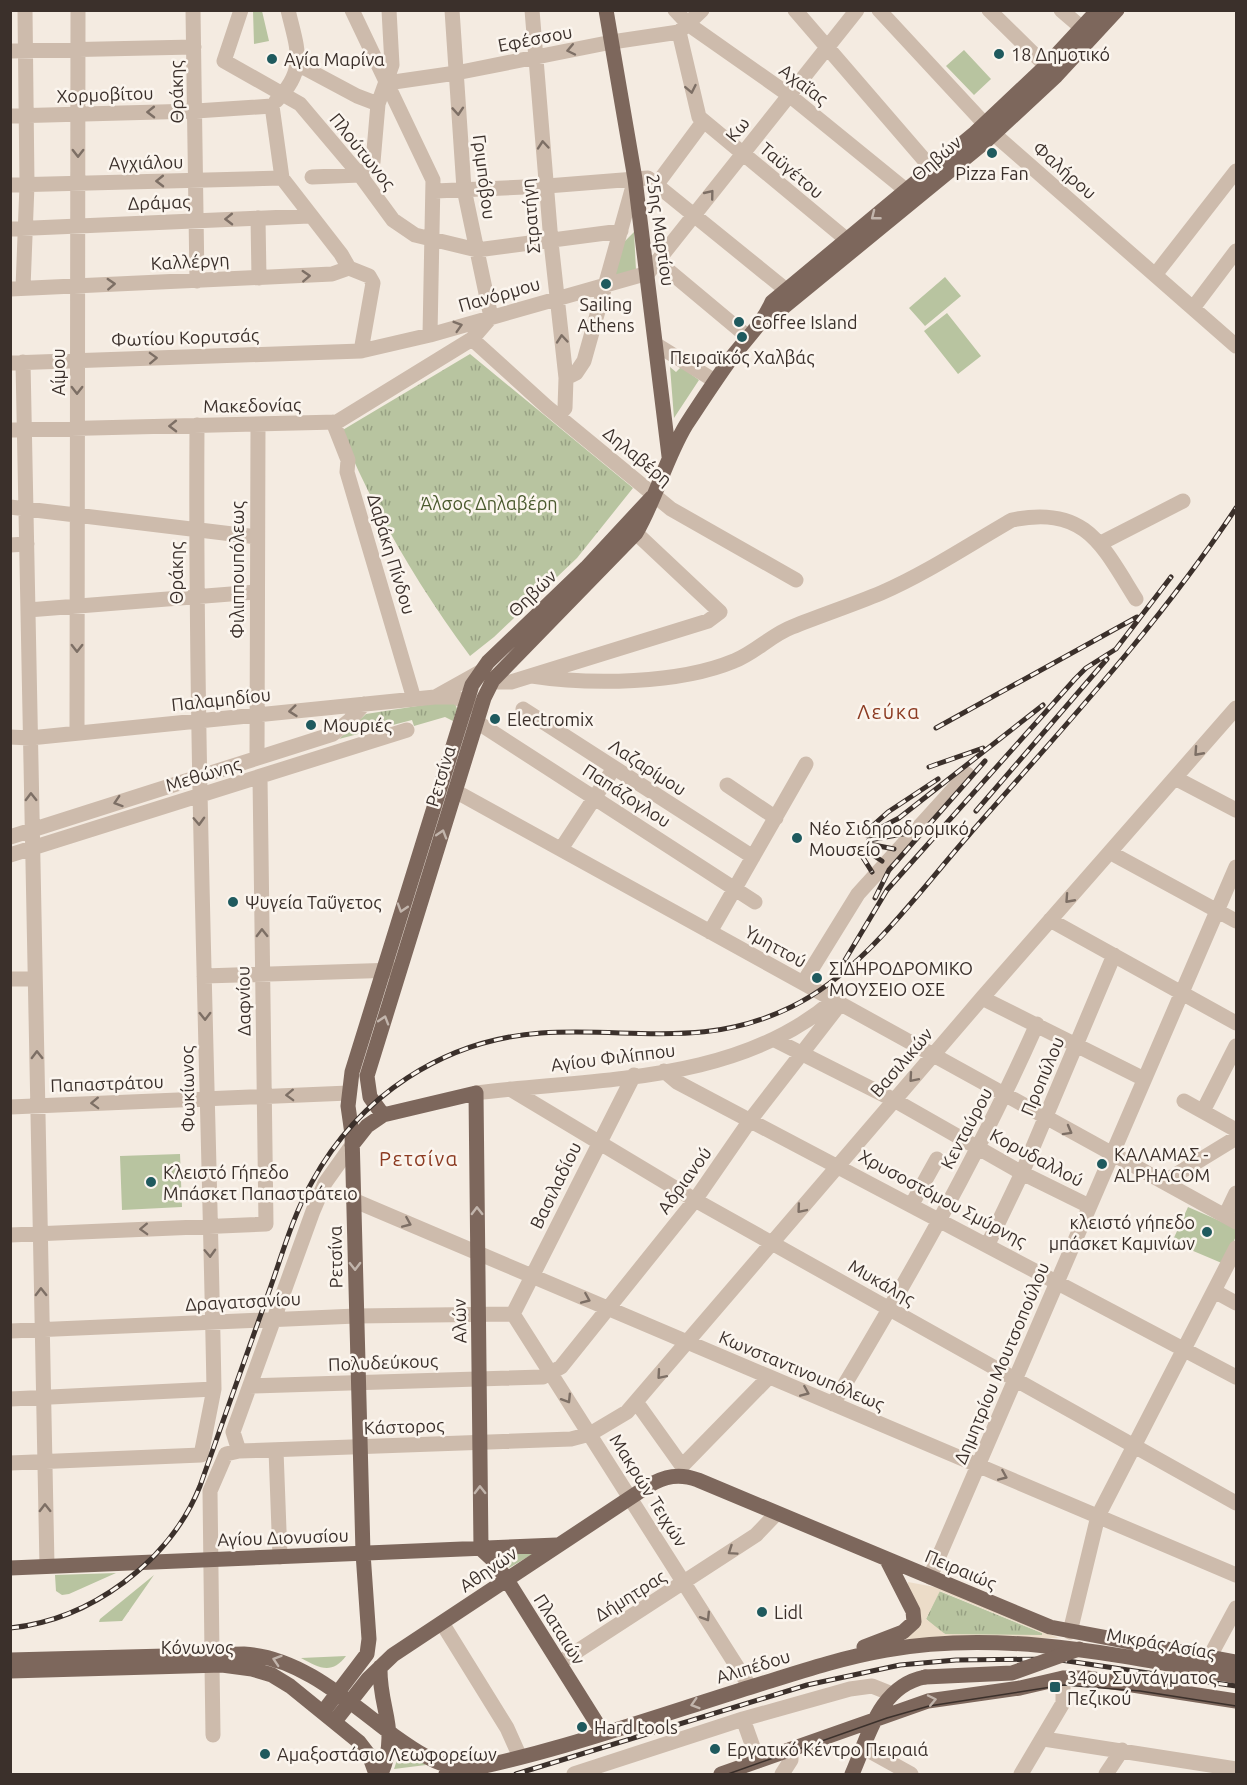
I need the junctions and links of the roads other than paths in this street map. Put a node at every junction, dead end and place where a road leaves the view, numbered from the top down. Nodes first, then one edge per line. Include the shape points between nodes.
1 (26, 10) edge
2 (78, 10) edge
3 (193, 10) edge
4 (241, 10) edge
5 (288, 10) edge
6 (352, 10) edge
7 (389, 10) edge
8 (452, 10) edge
9 (532, 10) edge
10 (606, 10) edge
11 (675, 10) edge
12 (702, 10) edge
13 (795, 10) edge
14 (857, 10) edge
15 (879, 10) edge
16 (989, 10) edge
17 (1061, 10) edge
18 (1098, 10) edge
19 (1117, 10) edge
20 (683, 28) junction
21 (1082, 28) junction
22 (612, 42) junction
23 (194, 47) junction
24 (827, 48) junction
25 (78, 49) junction
26 (18, 51) edge
27 (536, 58) junction
28 (298, 65) junction
29 (1046, 66) junction
30 (456, 73) junction
31 (387, 83) junction
32 (283, 94) junction
33 (789, 95) junction
34 (378, 104) junction
35 (272, 106) junction
36 (196, 111) junction
37 (78, 113) junction
38 (10, 116) edge
39 (27, 116) junction
40 (703, 122) junction
41 (989, 129) junction
42 (742, 154) junction
43 (933, 170) junction
44 (1236, 171) edge
45 (360, 175) junction
46 (312, 177) dead end
47 (282, 178) junction
48 (635, 179) junction
49 (196, 181) junction
50 (78, 183) junction
51 (27, 184) junction
52 (657, 184) junction
53 (10, 185) edge
54 (547, 186) junction
55 (464, 189) junction
56 (435, 191) junction
57 (907, 191) junction
58 (694, 215) junction
59 (309, 216) junction
60 (258, 218) junction
61 (196, 220) junction
62 (78, 225) junction
63 (18, 228) edge
64 (621, 231) junction
65 (846, 239) junction
66 (433, 240) junction
67 (551, 242) junction
68 (483, 250) junction
69 (1236, 251) edge
70 (652, 267) junction
71 (349, 268) junction
72 (1155, 275) junction
73 (259, 278) junction
74 (197, 281) junction
75 (606, 284) junction
76 (78, 286) junction
77 (17, 289) edge
78 (785, 289) junction
79 (558, 297) junction
80 (1193, 308) junction
81 (491, 317) junction
82 (766, 317) junction
83 (430, 335) junction
84 (748, 337) junction
85 (472, 339) junction
86 (657, 345) junction
87 (1236, 346) edge
88 (361, 351) junction
89 (77, 360) junction
90 (17, 362) edge
91 (566, 378) junction
92 (715, 381) junction
93 (558, 416) junction
94 (333, 422) junction
95 (258, 424) junction
96 (197, 425) junction
97 (77, 428) junction
98 (17, 430) edge
99 (669, 456) junction
100 (654, 495) junction
101 (1183, 501) dead end
102 (18, 508) edge
103 (77, 517) junction
104 (195, 530) junction
105 (636, 533) junction
106 (257, 537) junction
107 (1101, 543) junction
108 (27, 544) junction
109 (10, 545) edge
110 (796, 580) dead end
111 (257, 592) junction
112 (195, 597) junction
113 (1136, 598) dead end
114 (77, 607) junction
115 (28, 610) junction
116 (486, 676) junction
117 (532, 676) junction
118 (435, 697) junction
119 (414, 699) junction
120 (465, 701) junction
121 (364, 704) junction
122 (1236, 708) edge
123 (523, 709) dead end
124 (256, 715) junction
125 (479, 716) junction
126 (197, 721) junction
127 (407, 730) dead end
128 (457, 731) joint
129 (77, 733) junction
130 (10, 737) edge
131 (30, 738) junction
132 (257, 759) junction
133 (806, 764) dead end
134 (614, 768) junction
135 (967, 774) dead end
136 (198, 777) junction
137 (260, 777) junction
138 (1175, 778) junction
139 (727, 785) dead end
140 (455, 791) junction
141 (198, 795) junction
142 (595, 798) junction
143 (1236, 810) edge
144 (776, 818) junction
145 (32, 830) junction
146 (10, 837) edge
147 (561, 849) junction
148 (33, 850) junction
149 (1111, 853) junction
150 (10, 855) edge
151 (753, 857) junction
152 (1236, 867) edge
153 (735, 888) junction
154 (755, 902) dead end
155 (1218, 910) junction
156 (1050, 920) junction
157 (1236, 921) edge
158 (710, 932) junction
159 (1114, 955) junction
160 (383, 970) junction
161 (400, 970) junction
162 (262, 974) junction
163 (204, 976) junction
164 (35, 979) junction
165 (10, 980) edge
166 (803, 983) junction
167 (1182, 992) junction
168 (982, 998) junction
169 (837, 1002) junction
170 (1236, 1023) edge
171 (1037, 1024) junction
172 (775, 1040) junction
173 (1076, 1044) junction
174 (1236, 1046) edge
175 (803, 1054) junction
176 (933, 1055) junction
177 (664, 1071) junction
178 (634, 1075) junction
179 (1144, 1079) junction
180 (510, 1089) junction
181 (349, 1093) junction
182 (476, 1093) junction
183 (264, 1096) junction
184 (1006, 1096) junction
185 (207, 1099) junction
186 (894, 1100) junction
187 (1184, 1101) dead end
188 (38, 1106) junction
189 (10, 1107) edge
190 (1203, 1111) junction
191 (383, 1115) junction
192 (1046, 1118) junction
193 (751, 1119) junction
194 (1236, 1130) edge
195 (1236, 1138) edge
196 (598, 1143) junction
197 (352, 1145) junction
198 (978, 1147) junction
199 (1112, 1155) junction
200 (937, 1158) dead end
201 (838, 1165) junction
202 (1022, 1173) junction
203 (1164, 1182) junction
204 (1236, 1193) edge
205 (353, 1200) junction
206 (695, 1200) junction
207 (912, 1204) junction
208 (1089, 1206) junction
209 (939, 1218) junction
210 (1231, 1219) edge
211 (210, 1227) junction
212 (40, 1233) junction
213 (10, 1234) edge
214 (773, 1242) junction
215 (988, 1244) junction
216 (1236, 1248) edge
217 (478, 1253) junction
218 (532, 1276) junction
219 (1057, 1281) junction
220 (1214, 1292) junction
221 (1236, 1303) edge
222 (610, 1309) junction
223 (890, 1309) junction
224 (478, 1314) junction
225 (513, 1314) junction
226 (356, 1316) junction
227 (275, 1320) junction
228 (212, 1323) junction
229 (42, 1330) junction
230 (10, 1331) edge
231 (689, 1343) junction
232 (1186, 1350) junction
233 (551, 1373) junction
234 (769, 1377) junction
235 (1236, 1377) edge
236 (479, 1379) junction
237 (1015, 1380) junction
238 (358, 1382) junction
239 (250, 1386) junction
240 (214, 1389) junction
241 (43, 1397) junction
242 (10, 1399) edge
243 (637, 1403) junction
244 (833, 1404) junction
245 (590, 1434) junction
246 (480, 1443) junction
247 (360, 1447) junction
248 (1135, 1448) junction
249 (276, 1450) junction
250 (239, 1451) junction
251 (45, 1461) junction
252 (10, 1462) edge
253 (978, 1465) junction
254 (682, 1470) junction
255 (630, 1498) junction
256 (1236, 1503) edge
257 (777, 1514) junction
258 (1098, 1516) junction
259 (557, 1545) junction
260 (481, 1549) junction
261 (363, 1553) junction
262 (280, 1557) junction
263 (209, 1560) junction
264 (887, 1560) junction
265 (46, 1566) junction
266 (10, 1568) edge
267 (1236, 1575) edge
268 (930, 1576) junction
269 (507, 1580) junction
270 (685, 1584) junction
271 (1236, 1608) edge
272 (442, 1623) junction
273 (1070, 1632) junction
274 (1079, 1649) junction
275 (1209, 1658) junction
276 (10, 1660) edge
277 (212, 1660) junction
278 (1236, 1662) edge
279 (559, 1663) junction
280 (380, 1667) junction
281 (810, 1668) junction
282 (10, 1671) edge
283 (1236, 1676) edge
284 (1063, 1678) junction
285 (750, 1687) junction
286 (892, 1694) junction
287 (343, 1699) junction
288 (1236, 1701) edge
289 (329, 1716) junction
290 (877, 1717) junction
291 (743, 1719) junction
292 (390, 1733) junction
293 (603, 1733) junction
294 (213, 1735) dead end
295 (1044, 1739) junction
296 (864, 1748) junction
297 (791, 1749) junction
298 (1122, 1750) junction
299 (520, 1757) junction
300 (758, 1761) junction
301 (1187, 1768) edge
302 (609, 1769) edge
303 (1236, 1769) edge
304 (471, 1770) junction
305 (376, 1774) edge
306 (381, 1774) edge
307 (446, 1774) edge
308 (574, 1774) edge
309 (721, 1774) edge
310 (782, 1774) edge
311 (852, 1774) edge
312 (910, 1774) edge
313 (1022, 1774) edge
314 (1106, 1774) edge

1 - 26 street
2 - 25 street, Αίμου
3 - 23 street, Θράκης
4 - 32 street, Πλούτωνος via 224,61
5 - 28 street
6 - 31 street
7 - 31 street via 393,58
8 - 30 street, Γριμπόβου
9 - 27 street, Στρατήγη
10 - 22 main road, 25ης Μαρτίου
11 - 20 street, Αχαΐας
12 - 20 street
13 - 24 street
14 - 24 street, Κω
15 - 41 street, Φαλήρου
16 - 29 street
17 - 21 street
18 - 21 main road, Θηβών
19 - 41 main road, Θηβών via 1056,76
20 - 22 street, Εφέσσου
20 - 33 street, Αχαΐας
20 -> 40 street, Ταϋγέτου via 695,110
21 - 29 main road, Θηβών
22 -> 27 street, Εφέσσου
22 - 48 main road, 25ης Μαρτίου
23 - 25 street
23 - 36 street, Θράκης
24 - 33 street, Κω
24 - 43 street
25 - 26 street
25 - 37 street, Αίμου
26 - 39 street
27 - 30 street, Εφέσσου
54 -> 27 street, Στρατήγη
28 - 32 street
28 - 34 street
29 - 41 main road, Θηβών
30 - 31 street, Εφέσσου
30 -> 55 street, Γριμπόβου
31 - 34 street
31 - 56 street via 429,169
32 - 35 street
32 - 45 street, Πλούτωνος via 300,104
33 - 42 street, Κω
33 - 57 street, Αχαΐας
34 - 45 street via 373,162
35 - 36 street, Χορμοβίτου
35 - 47 street
36 -> 37 street, Χορμοβίτου
36 - 49 street, Θράκης
37 - 39 street, Χορμοβίτου
37 -> 50 street, Αίμου
38 - 39 street, Χορμοβίτου
39 - 51 street
40 - 42 street, Ταϋγέτου
40 - 52 street
41 - 43 main road, Θηβών
41 - 72 street, Φαλήρου
41 - 82 main road, Θηβών via 780,310
58 -> 42 street, Κω
42 - 65 street, Ταϋγέτου
43 - 57 main road, Θηβών
44 - 72 street
45 - 46 street
45 - 66 street, Πλούτωνος via 401,227
47 - 49 street, Αγχιάλου
47 - 59 street
48 - 52 street via 648,178
48 - 54 street
48 - 64 street
48 - 70 main road, 25ης Μαρτίου
49 -> 50 street, Αγχιάλου
49 - 61 street, Θράκης
50 - 51 street, Αγχιάλου
50 - 62 street, Αίμου
51 - 53 street, Αγχιάλου
51 - 63 street
52 - 58 street
54 - 55 street
54 - 67 street, Στρατήγη
55 - 56 street
55 - 68 street, Γριμπόβου
56 - 66 street
57 -> 65 main road, Θηβών
58 - 70 street, Κω
58 - 78 street
59 - 60 street, Δράμας
59 - 71 street
60 -> 61 street, Δράμας
60 - 73 street
61 - 62 street, Δράμας
61 - 74 street, Θράκης
62 - 63 street, Δράμας
62 - 76 street, Αίμου
63 - 77 street
64 - 67 street
64 - 75 street
65 - 78 main road, Θηβών
66 - 68 street, Πλούτωνος
66 - 83 street
67 - 68 street
67 - 79 street, Στρατήγη
68 - 81 street, Γριμπόβου
69 - 80 street
70 - 75 street, Πανόρμου
70 - 84 street
70 - 86 main road, 25ης Μαρτίου
73 -> 71 street, Καλλέργη via 332,274
71 - 88 street via 369,276 373,283
72 - 80 street, Φαλήρου
73 - 74 street, Καλλέργη
76 -> 74 street, Καλλέργη
75 - 79 street, Πανόρμου
75 - 91 street via 584,361 576,373
76 - 77 street, Καλλέργη
76 - 89 street, Αίμου
78 - 82 main road, Θηβών via 772,302
79 - 81 street, Πανόρμου
91 -> 79 street, Στρατήγη
80 - 87 street, Φαλήρου
83 -> 81 street, Πανόρμου
81 - 85 street
82 - 84 main road, Θηβών
83 - 88 street, Πανόρμου
84 - 92 main road, Θηβών
85 - 93 street, Δηλαβέρη
85 - 94 street, Μακεδονίας
86 - 92 street
86 - 99 main road, 25ης Μαρτίου
89 -> 88 street, Φωτίου Κορυτσάς
89 - 90 street, Φωτίου Κορυτσάς
89 -> 97 street, Αίμου
90 - 98 street
91 - 93 street, Στρατήγη via 565,408
92 - 99 main road, Θηβών
93 - 100 street, Δηλαβέρη
94 - 95 street, Μακεδονίας
94 - 119 street, Δαβάκη Πίνδου via 348,460 347,472
95 - 96 street, Μακεδονίας
95 - 106 street, Φιλιππουπόλεως
96 -> 97 street, Μακεδονίας
96 - 104 street, Θράκης
97 - 98 street, Μακεδονίας
97 - 103 street, Αίμου
98 - 102 street
99 - 100 main road, Θηβών
100 - 105 main road, Θηβών
100 - 110 street, Δηλαβέρη via 679,514
100 - 116 main road, Θηβών
101 - 107 street
102 - 103 street
102 - 108 street
103 - 104 street
103 - 114 street, Αίμου
104 - 106 street
104 - 112 street, Θράκης
105 - 116 main road, Θηβών
105 - 117 street via 720,612 708,621
106 - 111 street, Φιλιππουπόλεως
107 - 113 street
107 - 117 street via 1086,530 1063,520 1012,520 891,588 790,627 731,663 619,681 580,682
108 - 109 street
108 - 115 street
111 - 112 street
111 - 124 street, Φιλιππουπόλεως
112 - 114 street
112 - 126 street, Θράκης
114 - 115 street
114 -> 129 street, Αίμου
115 - 131 street
116 - 117 street via 507,682
116 - 118 street, Παλαμηδίου
116 - 120 main road, Θηβών
116 - 125 main road, Θηβών
118 - 119 street, Παλαμηδίου
118 - 120 street, Παλαμηδίου
119 - 121 street, Παλαμηδίου
120 - 125 street, Παλαμηδίου
120 - 128 main road, Θηβών
121 -> 124 street, Παλαμηδίου
121 - 132 street, Μεθώνης via 333,734
122 -> 138 street, Βασιλικών
123 - 134 street, Λαζαρίμου
124 - 126 street, Παλαμηδίου
124 - 132 street
125 - 140 main road, Ρετσίνα
125 - 142 street, Παπάζογλου
126 - 129 street, Παλαμηδίου
126 - 136 street, Φωκίωνος
127 - 137 street, Μεθώνης
128 -> 160 main road, Ρετσίνα
129 - 131 street, Παλαμηδίου
130 - 131 street, Παλαμηδίου
145 -> 131 street
132 - 136 street, Μεθώνης
133 - 144 street
134 - 142 street
134 - 151 street, Λαζαρίμου
135 - 166 street via 858,894
136 - 141 street, Φωκίωνος
136 -> 145 street, Μεθώνης
137 - 141 street, Μεθώνης
162 -> 137 street, Δαφνίου
138 - 143 street
138 - 149 street, Βασιλικών
139 - 144 street
140 - 147 street, Υμηττού
161 -> 140 main road, Ρετσίνα
141 - 148 street, Μεθώνης
141 -> 163 street, Φωκίωνος
142 - 147 street
142 - 153 street, Παπάζογλου
144 - 151 street
145 - 146 street, Μεθώνης
145 - 148 street
147 - 158 street, Υμηττού
148 - 150 street, Μεθώνης
148 - 164 street
149 - 155 street
149 -> 156 street, Βασιλικών
151 - 153 street
152 - 155 street, Δημητρίου Μουτσοπούλου
153 - 154 street, Παπάζογλου
153 - 158 street
155 - 157 street
155 - 167 street, Δημητρίου Μουτσοπούλου
156 - 159 street
156 - 168 street, Βασιλικών
158 - 166 street, Υμηττού
159 - 167 street
159 - 173 street, Προπύλου
160 - 161 street
160 - 162 street
160 - 181 main road, Ρετσίνα
191 -> 161 main road, Ρετσίνα via 370,1097 367,1076
162 - 163 street
162 - 183 street, Δαφνίου
163 -> 185 street, Φωκίωνος
164 - 165 street
188 -> 164 street
166 - 169 street, Υμηττού
167 - 170 street
167 - 179 street, Δημητρίου Μουτσοπούλου
168 - 171 street
168 - 176 street, Βασιλικών
169 - 172 street, Αγίου Φιλίππου
169 - 175 street, Αδριανού
169 - 176 street, Υμηττού
171 - 173 street
171 - 184 street, Κενταύρου
172 - 175 street, Κορυδαλλού
172 - 177 street, Αγίου Φιλίππου via 728,1058
173 - 179 street
173 - 192 street, Προπύλου
174 - 190 street
175 - 186 street, Κορυδαλλού
175 - 193 street, Αδριανού
176 - 184 street, Υμηττού
176 -> 186 street, Βασιλικών
177 - 178 street, Αγίου Φιλίππου
177 - 193 street, Χρυσοστόμου Σμύρνης via 676,1082
178 - 180 street, Αγίου Φιλίππου
178 - 196 street, Βασιλαδίου
179 - 199 street, Δημητρίου Μουτσοπούλου
180 - 182 street, Αγίου Φιλίππου
180 - 196 street, Μυκάλης
181 -> 183 street, Παπαστράτου
181 - 197 main road, Ρετσίνα
182 - 191 main road, Αγίου Φιλίππου
217 -> 182 main road, Αλών
183 - 185 street, Παπαστράτου
183 - 211 street, Δαφνίου via 266,1224
184 - 192 street, Υμηττού
184 - 198 street, Κενταύρου
185 -> 188 street, Παπαστράτου
185 - 211 street, Φωκίωνος
186 - 198 street, Κορυδαλλού
186 - 201 street, Βασιλικών
187 - 190 street
188 - 189 street, Παπαστράτου
188 - 212 street
190 - 194 street
191 - 197 main road via 367,1126
192 -> 199 street, Υμηττού
192 - 202 street, Προπύλου
193 - 201 street, Χρυσοστόμου Σμύρνης
193 - 206 street, Αδριανού
195 - 203 street
196 - 206 street, Μυκάλης
196 - 218 street, Βασιλαδίου
197 - 205 main road, Ρετσίνα
197 - 227 street via 319,1195
198 - 202 street, Κορυδαλλού
198 - 209 street, Κενταύρου
199 - 203 street, Υμηττού
199 - 208 street, Δημητρίου Μουτσοπούλου
200 - 207 street
201 - 207 street, Χρυσοστόμου Σμύρνης
201 -> 214 street, Βασιλικών
202 - 208 street, Κορυδαλλού
202 - 215 street, Προπύλου
203 - 210 street, Υμηττού
204 - 210 street
205 -> 217 street, Κωνσταντινουπόλεως
205 -> 226 main road, Ρετσίνα
206 - 214 street, Μυκάλης
206 - 222 street, Αδριανού
207 - 209 street, Χρυσοστόμου Σμύρνης
208 - 219 street, Δημητρίου Μουτσοπούλου
209 - 215 street, Χρυσοστόμου Σμύρνης
209 - 223 street, Κενταύρου
211 -> 212 street
211 -> 228 street, Φωκίωνος
212 - 213 street
229 -> 212 street
214 - 223 street, Μυκάλης
214 - 231 street, Βασιλικών
215 - 219 street, Χρυσοστόμου Σμύρνης
216 - 220 street
217 - 218 street, Κωνσταντινουπόλεως
217 - 224 main road, Αλών
218 -> 222 street, Κωνσταντινουπόλεως
218 - 225 street, Βασιλαδίου
219 - 232 street, Χρυσοστόμου Σμύρνης
219 - 237 street, Δημητρίου Μουτσοπούλου
220 - 221 street
220 - 232 street
222 - 231 street, Κωνσταντινουπόλεως
222 - 233 street, Αδριανού via 561,1367
223 - 237 street, Μυκάλης
223 - 244 street, Κενταύρου
224 - 225 street, Δραγατσανίου
224 - 226 street, Δραγατσανίου
224 - 236 main road, Αλών
225 - 233 street, Μακρών Τειχών
226 - 227 street, Δραγατσανίου
226 - 238 main road, Ρετσίνα
227 - 228 street, Δραγατσανίου
227 - 239 street
228 - 229 street, Δραγατσανίου
228 - 240 street, Φωκίωνος
229 - 230 street, Δραγατσανίου
229 - 241 street
231 - 234 street, Κωνσταντινουπόλεως
231 -> 243 street, Βασιλικών
232 - 235 street, Χρυσοστόμου Σμύρνης
232 - 248 street
233 - 236 street, Πολυδεύκους via 543,1377
233 -> 245 street, Μακρών Τειχών
234 -> 244 street, Κωνσταντινουπόλεως
234 - 254 street
236 - 238 street, Πολυδεύκους
236 - 246 main road, Αλών
237 - 248 street, Μυκάλης
237 - 253 street, Δημητρίου Μουτσοπούλου
238 - 239 street, Πολυδεύκους
238 - 247 main road, Ρετσίνα
239 - 250 street via 233,1432
240 - 241 street
240 - 251 street, Φωκίωνος via 201,1455
241 - 242 street
241 - 251 street
243 - 245 street, Βασιλικών
243 - 254 street
244 - 253 street, Κωνσταντινουπόλεως
245 - 246 street, Κάστορος via 571,1439
245 - 255 street, Μακρών Τειχών
246 - 247 street, Κάστορος
260 -> 246 main road, Αλών
247 - 249 street, Κάστορος
247 - 261 main road, Ρετσίνα
248 - 256 street, Μυκάλης
248 - 258 street
249 - 250 street, Κάστορος
249 - 262 street
250 - 263 street via 223,1458 210,1491
251 - 252 street
265 -> 251 street
253 -> 258 street, Κωνσταντινουπόλεως
253 - 268 street, Δημητρίου Μουτσοπούλου
254 - 255 main road, Αθηνών
254 - 257 main road, Πειραιώς
255 - 259 main road, Αθηνών
255 - 270 street, Μακρών Τειχών
257 - 264 main road, Πειραιώς
257 -> 270 street, Δήμητρας via 756,1535
258 - 267 street, Κωνσταντινουπόλεως
258 - 273 street
259 - 260 main road, Αγίου Διονυσίου
259 - 269 main road, Αθηνών
260 - 261 main road, Αγίου Διονυσίου
260 - 269 main road, Πλαταιών
261 - 262 main road, Αγίου Διονυσίου
261 - 287 main road, Ρετσίνα via 369,1647
262 - 263 main road, Αγίου Διονυσίου
263 - 265 main road, Αγίου Διονυσίου
263 - 277 street
264 - 268 main road, Πειραιώς
264 - 281 main road via 914,1615 912,1625
265 - 266 main road, Αγίου Διονυσίου
268 - 273 main road, Πειραιώς
269 - 272 main road, Αθηνών
269 - 279 main road, Πλαταιών
270 - 279 street, Δήμητρας
270 -> 285 street, Μακρών Τειχών
271 - 275 street
272 - 280 main road, Αθηνών
272 - 299 street via 507,1728
273 - 275 main road, Πειραιώς
274 - 281 main road, Αλιπέδου via 1011,1643 921,1646
274 - 283 main road, Μικράς Ασίας
274 - 286 main road, bridge via 1012,1673 925,1677 905,1683
275 - 278 main road, Πειραιώς
276 - 277 main road, Κόνωνος
277 - 282 main road, Κόνωνος
287 -> 277 main road, Κόνωνος via 308,1674 278,1660 253,1654
277 - 289 main road, Κόνωνος via 272,1675
277 - 294 street
279 - 293 main road, Πλαταιών
280 - 287 main road, Αθηνών
280 - 292 main road
281 - 285 main road, Αλιπέδου
284 - 288 main road via 1087,1678
290 -> 284 main road via 937,1698
284 - 295 street via 1063,1703
285 -> 293 main road, Αλιπέδου
286 - 290 main road
286 - 291 street via 878,1686 865,1686
287 - 289 main road, Αθηνών
287 - 292 main road, Κόνωνος
289 - 305 main road, Κόνωνος via 365,1749
290 - 296 main road
290 - 297 main road
291 - 300 street
291 - 302 street
292 - 304 main road, Κόνωνος via 431,1760
292 - 306 main road via 389,1752
293 - 299 main road, Αλιπέδου
295 - 298 street
295 - 313 street
296 - 311 main road
296 - 312 street
297 - 300 main road
297 - 310 street via 791,1760
298 - 301 street
298 - 314 street
299 - 304 main road, Αλιπέδου
300 - 309 main road
301 - 303 street
302 - 308 street
304 - 307 main road, Αλιπέδου

